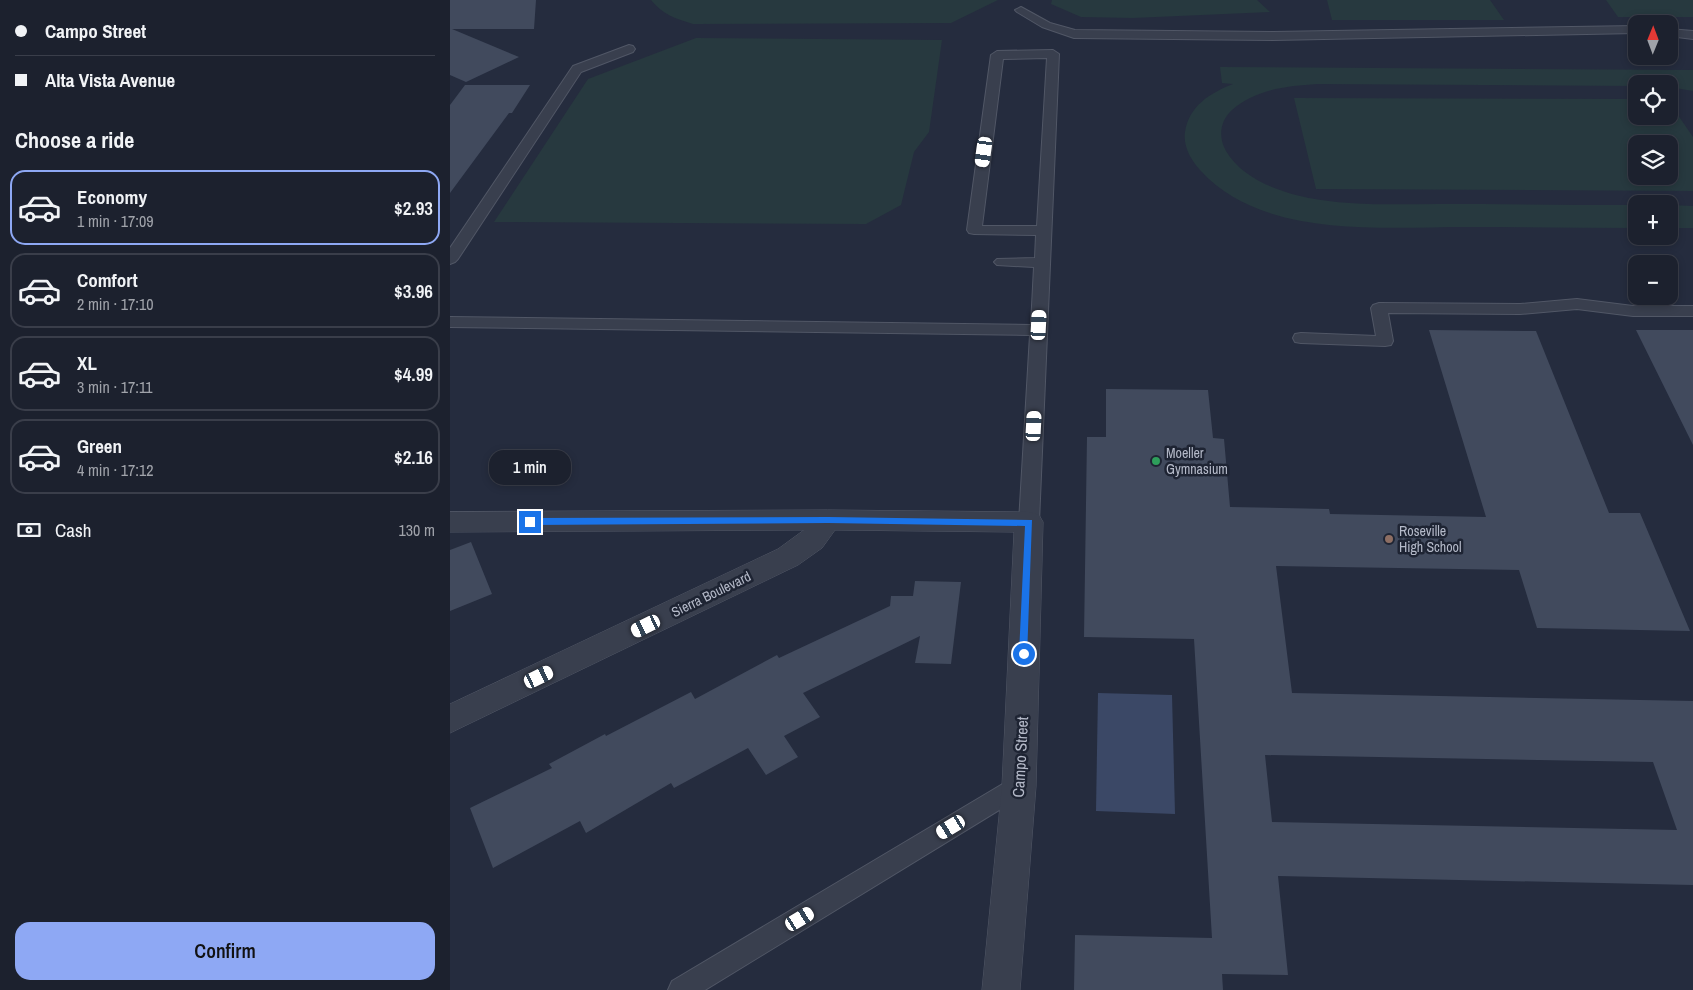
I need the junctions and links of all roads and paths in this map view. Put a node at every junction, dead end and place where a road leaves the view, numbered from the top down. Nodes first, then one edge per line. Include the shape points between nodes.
1 (1021, 10) dead end
2 (1628, 30) edge
3 (1678, 34) edge
4 (1693, 35) edge
5 (629, 49) dead end
6 (1044, 231) junction
7 (450, 259) edge
8 (1002, 262) dead end
9 (1042, 263) junction
10 (1693, 311) edge
11 (450, 322) edge
12 (1039, 330) junction
13 (1300, 338) dead end
14 (828, 520) junction
15 (450, 522) edge
16 (1029, 522) junction
17 (450, 719) edge
18 (1019, 786) junction
19 (681, 990) edge
20 (1001, 990) edge

1 - 2 lane via 1046,25 1074,34 1273,36
3 - 4 lane
5 - 7 lane via 577,69
6 - 6 lane via 1053,54 997,55 974,230
6 - 9 lane
8 - 9 lane
9 - 12 lane
10 - 13 lane via 1633,310 1577,304 1520,309 1379,308 1385,341
11 - 12 lane
12 - 16 lane
14 - 15 street
14 - 16 street
14 - 17 street, Sierra Boulevard via 812,540 788,557
16 - 18 street, Campo Street
18 - 19 lane
18 - 20 street, Campo Street

